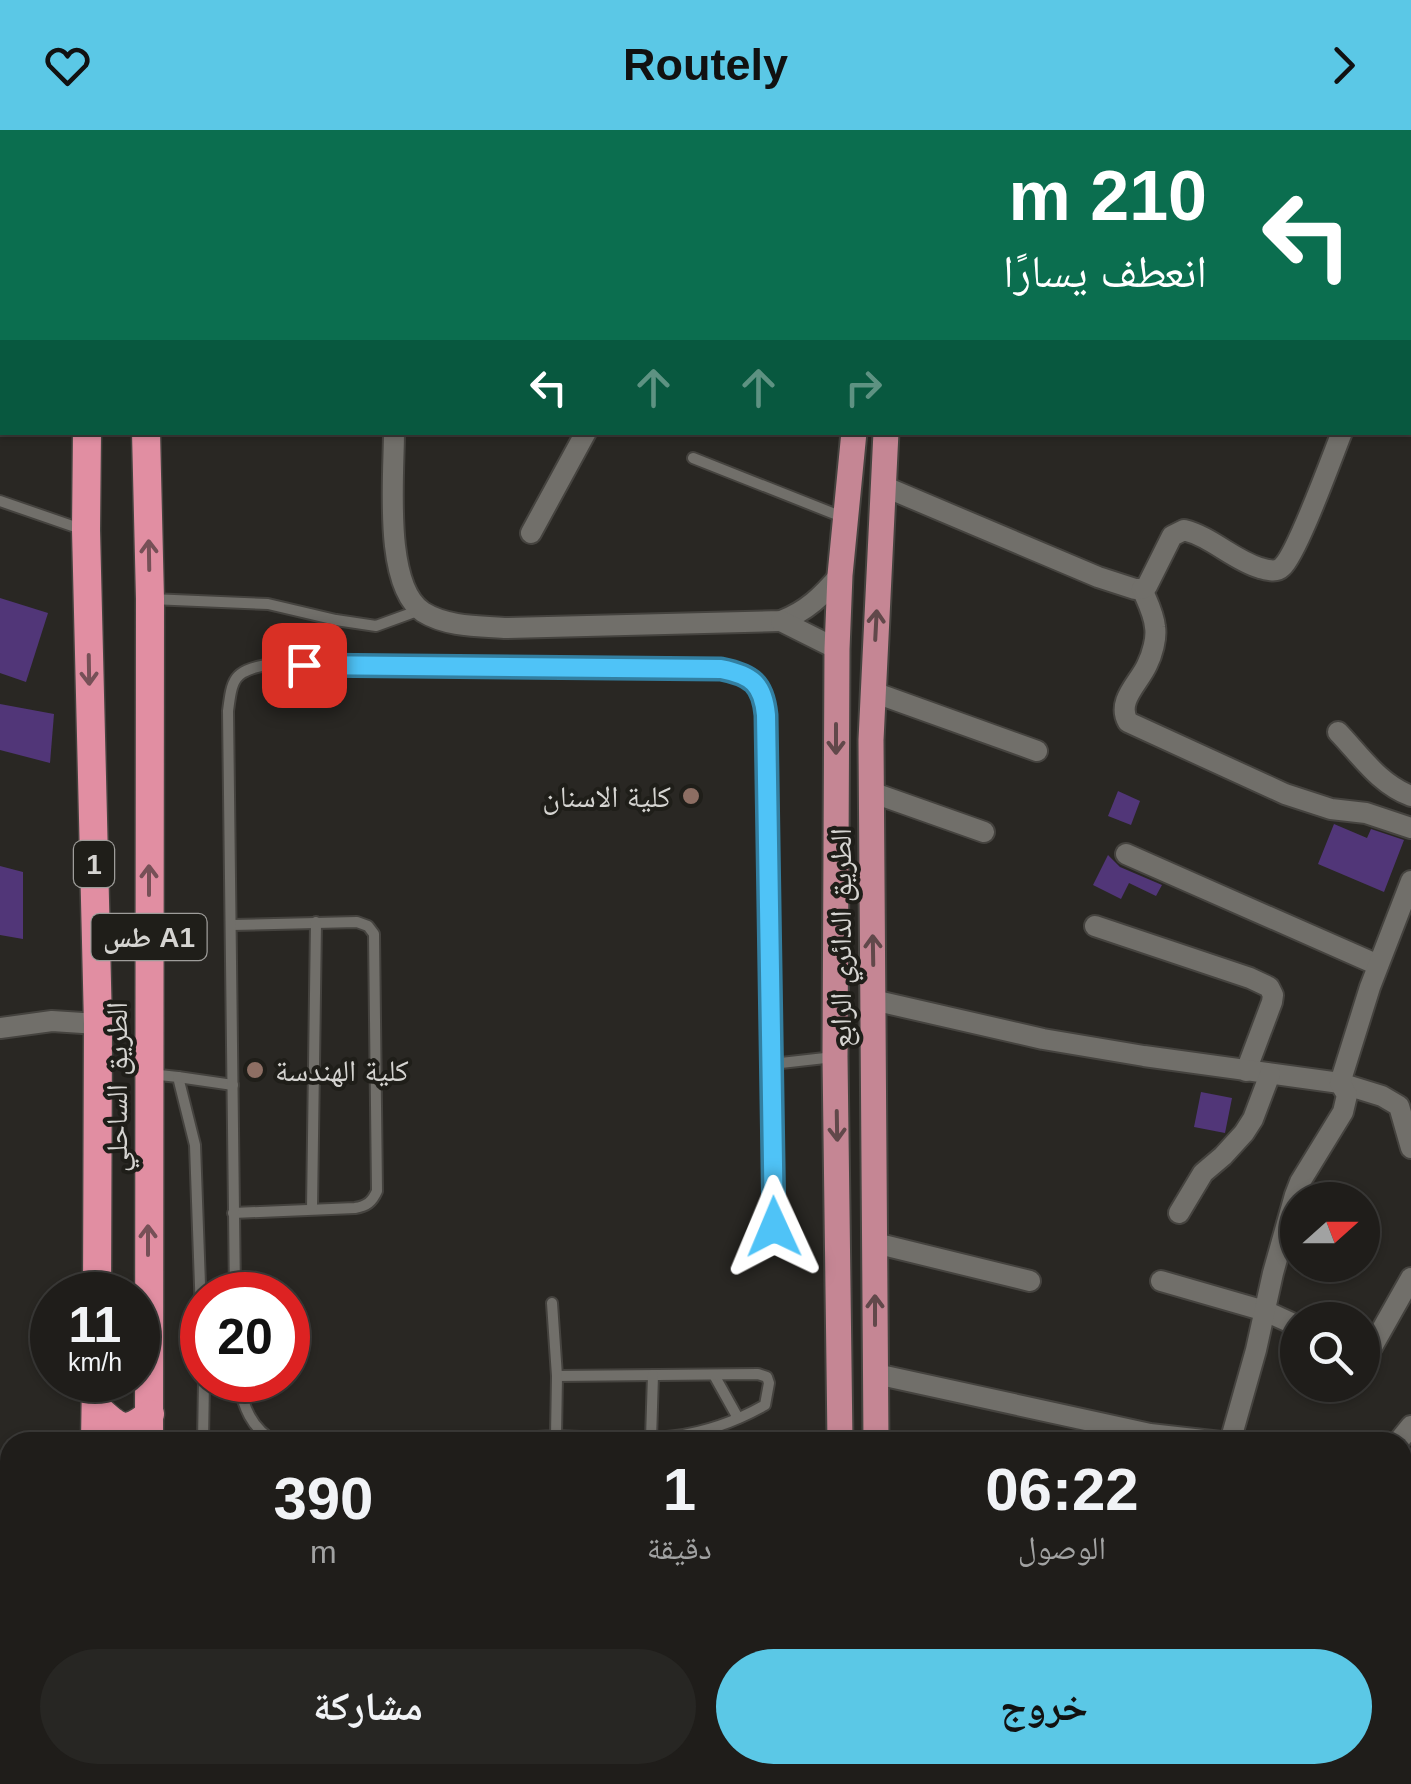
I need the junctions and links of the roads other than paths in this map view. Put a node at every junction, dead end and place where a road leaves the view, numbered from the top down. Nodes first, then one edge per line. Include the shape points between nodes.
1 (87, 435) edge
2 (146, 435) edge
3 (394, 435) edge
4 (584, 435) edge
5 (854, 435) edge
6 (886, 435) edge
7 (1341, 435) edge
8 (693, 458) dead end
9 (883, 486) junction
10 (0, 501) edge
11 (846, 518) junction
12 (86, 530) junction
13 (532, 533) dead end
14 (840, 575) junction
15 (1142, 589) junction
16 (150, 599) junction
17 (420, 610) junction
18 (782, 621) junction
19 (836, 649) junction
20 (873, 692) junction
21 (1338, 732) dead end
22 (1038, 751) dead end
23 (872, 792) junction
24 (1411, 796) edge
25 (1411, 828) edge
26 (984, 832) dead end
27 (1126, 854) dead end
28 (1411, 881) edge
29 (316, 922) junction
30 (232, 925) junction
31 (1095, 926) dead end
32 (1378, 965) junction
33 (874, 1000) junction
34 (98, 1024) junction
35 (0, 1028) edge
36 (835, 1057) junction
37 (772, 1064) junction
38 (1246, 1071) junction
39 (149, 1074) junction
40 (1270, 1074) junction
41 (178, 1077) junction
42 (1340, 1083) junction
43 (233, 1085) junction
44 (1411, 1148) edge
45 (312, 1209) junction
46 (233, 1213) junction
47 (1180, 1213) dead end
48 (774, 1227) dead end
49 (875, 1243) junction
50 (97, 1272) edge
51 (200, 1272) edge
52 (234, 1272) edge
53 (1411, 1278) edge
54 (1030, 1280) dead end
55 (1161, 1281) dead end
56 (552, 1304) dead end
57 (1266, 1311) junction
58 (1280, 1318) edge
59 (1380, 1333) edge
60 (876, 1374) junction
61 (714, 1375) junction
62 (558, 1376) junction
63 (653, 1376) junction
64 (839, 1400) junction
65 (96, 1402) edge
66 (101, 1402) edge
67 (204, 1402) edge
68 (243, 1402) edge
69 (738, 1418) junction
70 (150, 1428) edge
71 (95, 1432) edge
72 (203, 1432) edge
73 (261, 1432) edge
74 (556, 1432) edge
75 (652, 1432) edge
76 (701, 1432) edge
77 (831, 1432) edge
78 (840, 1432) edge
79 (876, 1432) edge
80 (1123, 1432) edge
81 (1233, 1432) edge

1 - 12 highway, الطريق الساحلي / 1
16 -> 2 highway, الطريق الساحلي / طس A1
3 - 17 street via 398,571
4 - 13 street
5 - 11 main road, الطريق الدائري الرابع
6 - 9 main road, الطريق الدائري الرابع
7 - 15 street via 1284,566 1256,567 1184,530 1172,536
8 - 11 lane
9 - 15 street via 1098,577
20 -> 9 main road, الطريق الدائري الرابع
10 - 12 lane
11 - 14 main road, الطريق الدائري الرابع
12 -> 34 highway, الطريق الساحلي / 1
14 - 18 street via 813,604
14 - 19 main road, الطريق الدائري الرابع
15 - 25 street via 1156,627 1148,664 1124,707 1128,722 1284,794
16 - 17 lane via 268,604 376,626
39 -> 16 highway, الطريق الساحلي / طس A1
17 - 18 street via 463,625 506,628
18 - 19 street
19 -> 36 main road, الطريق الدائري الرابع
20 - 22 street
20 - 23 main road, الطريق الدائري الرابع
21 - 24 street via 1377,777
23 - 26 street
33 -> 23 main road, الطريق الدائري الرابع
27 - 32 street
28 - 32 street
29 - 30 lane
29 - 45 lane
29 - 45 lane via 358,922 374,934 377,1191 366,1206
30 - 37 lane via 228,711 240,672 266,665 735,672 759,686 766,715
30 - 43 lane
31 - 38 street via 1269,987 1272,1002
32 - 42 street
33 - 38 street via 1043,1039
33 - 49 main road, الطريق الدائري الرابع
34 - 35 street
34 - 50 highway, الطريق الساحلي / 1
36 - 37 lane
36 -> 64 main road, الطريق الدائري الرابع
37 - 48 lane
38 - 40 street
39 - 41 lane
70 -> 39 highway, الطريق الساحلي / طس A1
40 - 42 street
40 - 47 street via 1244,1133 1203,1173
41 - 43 lane
41 - 51 lane via 196,1145
42 - 44 street via 1399,1106
42 - 57 street via 1347,1095 1343,1112 1295,1194
43 - 46 lane
45 - 46 lane
46 - 52 lane
49 - 54 street
60 -> 49 main road, الطريق الدائري الرابع
53 - 59 street
55 - 57 street
56 - 62 lane
57 - 58 street
57 - 81 street
60 - 79 main road, الطريق الدائري الرابع
60 - 80 street
61 - 63 lane
61 - 69 lane
61 - 69 lane via 767,1377 767,1402
62 - 63 lane
62 - 74 lane
63 - 75 lane
64 - 77 main road
64 - 78 main road, الطريق الدائري الرابع
65 - 71 highway
66 - 70 highway via 115,1424
67 - 72 lane
68 - 73 lane
69 - 76 lane

